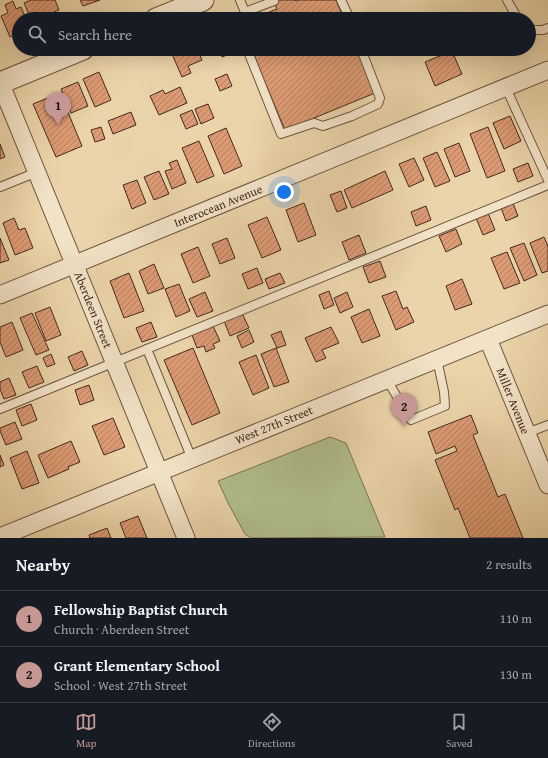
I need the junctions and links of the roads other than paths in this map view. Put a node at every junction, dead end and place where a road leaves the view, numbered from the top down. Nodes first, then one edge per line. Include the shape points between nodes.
1 (203, 0) edge
2 (240, 0) edge
3 (341, 0) edge
4 (507, 0) edge
5 (274, 1) edge
6 (173, 12) edge
7 (242, 12) edge
8 (251, 12) edge
9 (347, 12) edge
10 (514, 12) edge
11 (548, 28) edge
12 (536, 30) edge
13 (65, 56) edge
14 (250, 56) edge
15 (364, 56) edge
16 (548, 70) edge
17 (0, 82) edge
18 (506, 88) junction
19 (37, 172) junction
20 (547, 176) edge
21 (548, 185) edge
22 (0, 187) edge
23 (74, 265) junction
24 (0, 295) edge
25 (548, 314) edge
26 (488, 339) junction
27 (147, 349) junction
28 (437, 359) junction
29 (114, 362) junction
30 (387, 380) junction
31 (0, 409) edge
32 (548, 425) edge
33 (527, 433) junction
34 (192, 459) junction
35 (159, 472) junction
36 (548, 485) edge
37 (0, 537) edge
38 (186, 538) edge

1 - 6 street
2 - 7 lane
3 - 9 lane
4 - 10 lane
5 - 8 lane
11 - 12 lane
13 - 17 street
14 - 15 lane via 281,134 314,123 323,126 378,104 380,98
16 - 18 street, Interocean Avenue
17 - 19 street, Aberdeen Street
18 - 20 lane
18 - 23 street, Interocean Avenue
19 - 22 lane
19 - 23 street, Aberdeen Street
21 - 27 lane
23 - 24 street, Interocean Avenue
23 - 29 street, Aberdeen Street
25 - 26 street, West 27th Street
26 - 28 street, West 27th Street
26 - 33 street, Miller Avenue
27 - 29 lane
27 - 34 lane
28 - 30 street, West 27th Street
28 - 30 lane via 445,406 411,420
29 - 31 lane
29 - 35 street, Aberdeen Street
30 - 34 street, West 27th Street
32 - 33 lane
33 - 36 street, Miller Avenue
34 - 35 street, West 27th Street
35 - 37 street, West 27th Street
35 - 38 street, Aberdeen Street

